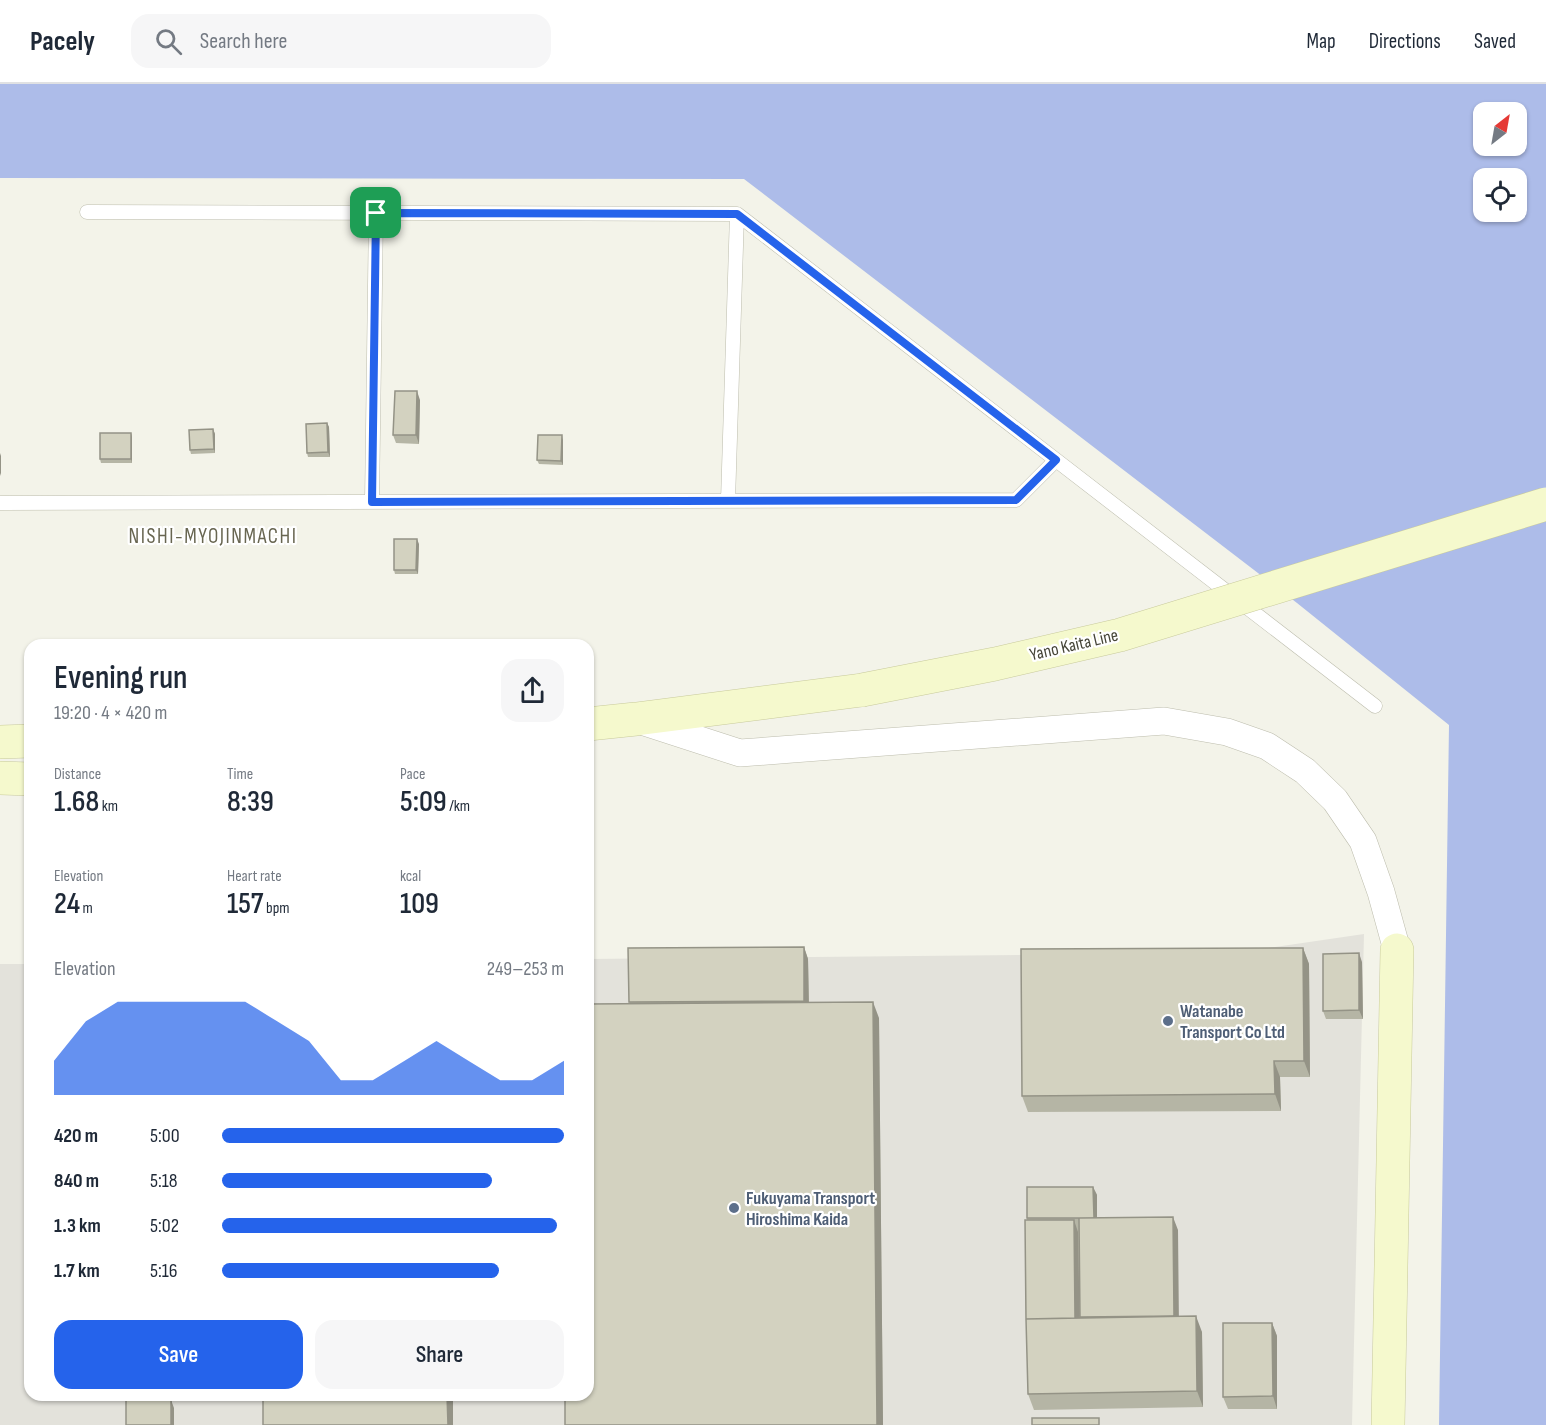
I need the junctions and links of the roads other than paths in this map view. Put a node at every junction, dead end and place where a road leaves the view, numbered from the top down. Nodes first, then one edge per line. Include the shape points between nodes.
1 (87, 212) dead end
2 (376, 213) junction
3 (737, 214) junction
4 (1056, 460) junction
5 (728, 501) junction
6 (372, 502) junction
7 (0, 503) edge
8 (1546, 504) edge
9 (1375, 706) dead end
10 (636, 719) junction
11 (594, 722) edge
12 (24, 741) edge
13 (0, 742) edge
14 (0, 778) edge
15 (24, 779) edge
16 (1397, 950) joint
17 (1388, 1425) edge

1 - 2 lane
2 - 3 lane
2 - 6 lane
3 - 4 lane
3 - 5 lane
4 - 5 lane via 1016,500
4 - 9 lane
5 - 6 lane
6 - 7 lane
8 - 10 main road, Yano Kaita Line, bridge via 1120,635 861,690
10 - 11 main road, Yano Kaita Line
10 - 16 street via 740,753 1164,721 1227,732 1267,746 1305,771 1335,800 1363,842
12 - 13 main road
14 - 15 main road
16 - 17 main road

